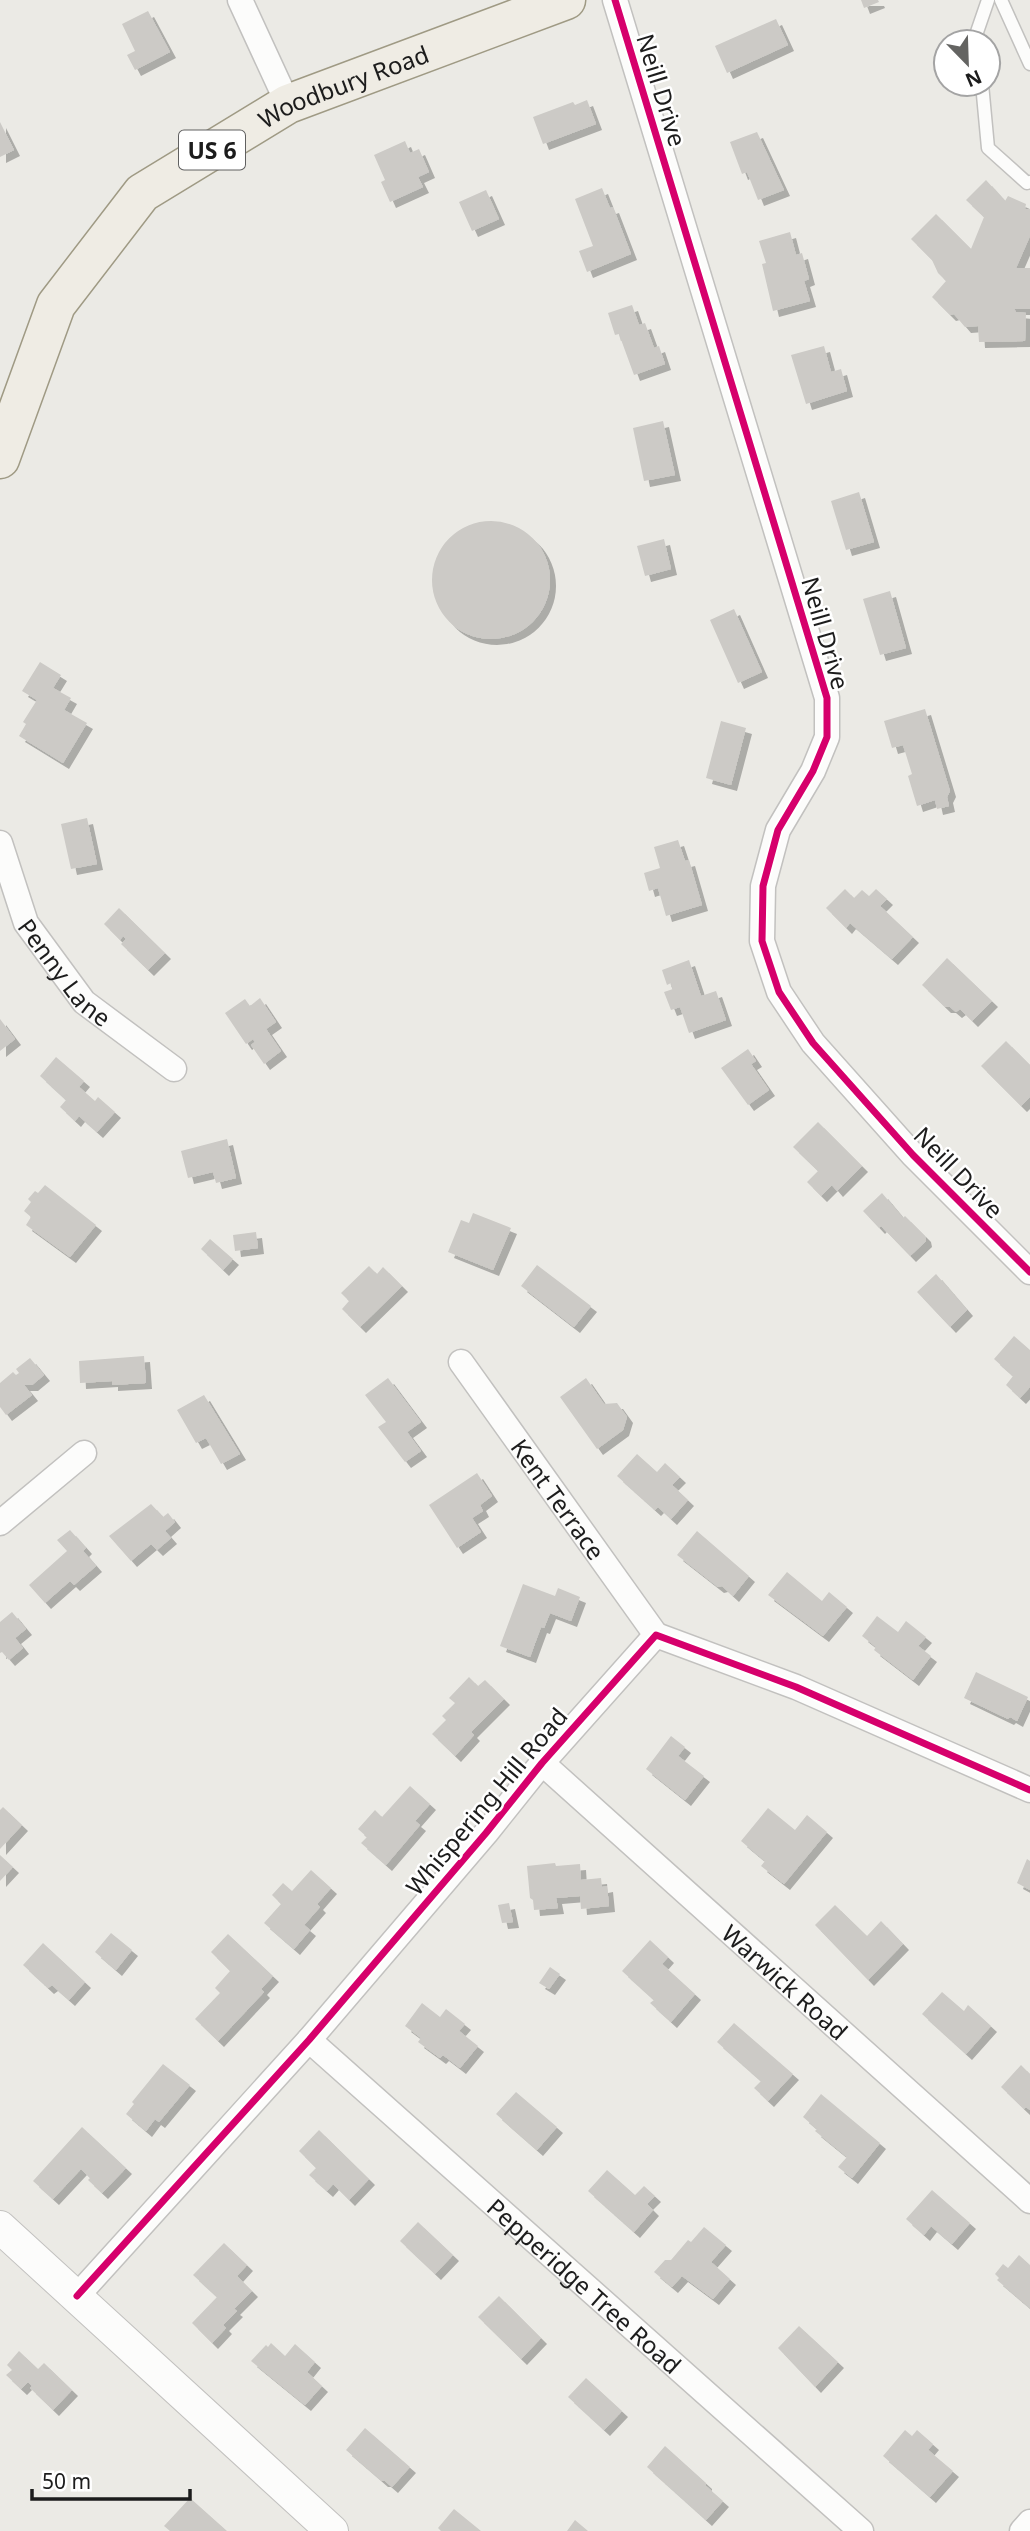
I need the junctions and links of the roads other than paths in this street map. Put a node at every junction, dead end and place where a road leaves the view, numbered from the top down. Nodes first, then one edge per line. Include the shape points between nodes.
1 (240, 0) edge
2 (566, 0) edge
3 (615, 0) edge
4 (988, 0) edge
5 (1001, 0) edge
6 (978, 28) edge
7 (1030, 64) edge
8 (983, 98) edge
9 (288, 104) junction
10 (1030, 182) edge
11 (0, 459) edge
12 (0, 843) edge
13 (174, 1069) dead end
14 (1030, 1272) edge
15 (461, 1362) dead end
16 (84, 1453) dead end
17 (0, 1523) edge
18 (656, 1634) junction
19 (542, 1763) junction
20 (1030, 1790) edge
21 (309, 2040) junction
22 (1030, 2201) edge
23 (0, 2227) edge
24 (77, 2296) junction
25 (1030, 2522) edge
26 (332, 2531) edge
27 (861, 2531) edge
28 (1022, 2531) edge

1 - 9 street
2 - 9 main road, Woodbury Road / US 6
3 - 14 street, Neill Drive via 827,698 827,737 778,830 763,886 762,941 779,992 813,1043 913,1155
4 - 6 lane
5 - 7 lane
8 - 10 lane via 988,148
9 - 11 main road, Woodbury Road / US 6 via 142,193 56,305
12 - 13 street, Penny Lane via 26,923 84,1002
15 - 18 street, Kent Terrace
16 - 17 street
18 - 19 street, Whispering Hill Road
18 - 20 street via 796,1687
19 - 21 street, Whispering Hill Road
19 - 22 street, Warwick Road
21 - 24 street, Whispering Hill Road
21 - 27 street, Pepperidge Tree Road
23 - 24 street
24 - 26 street
25 - 28 street

